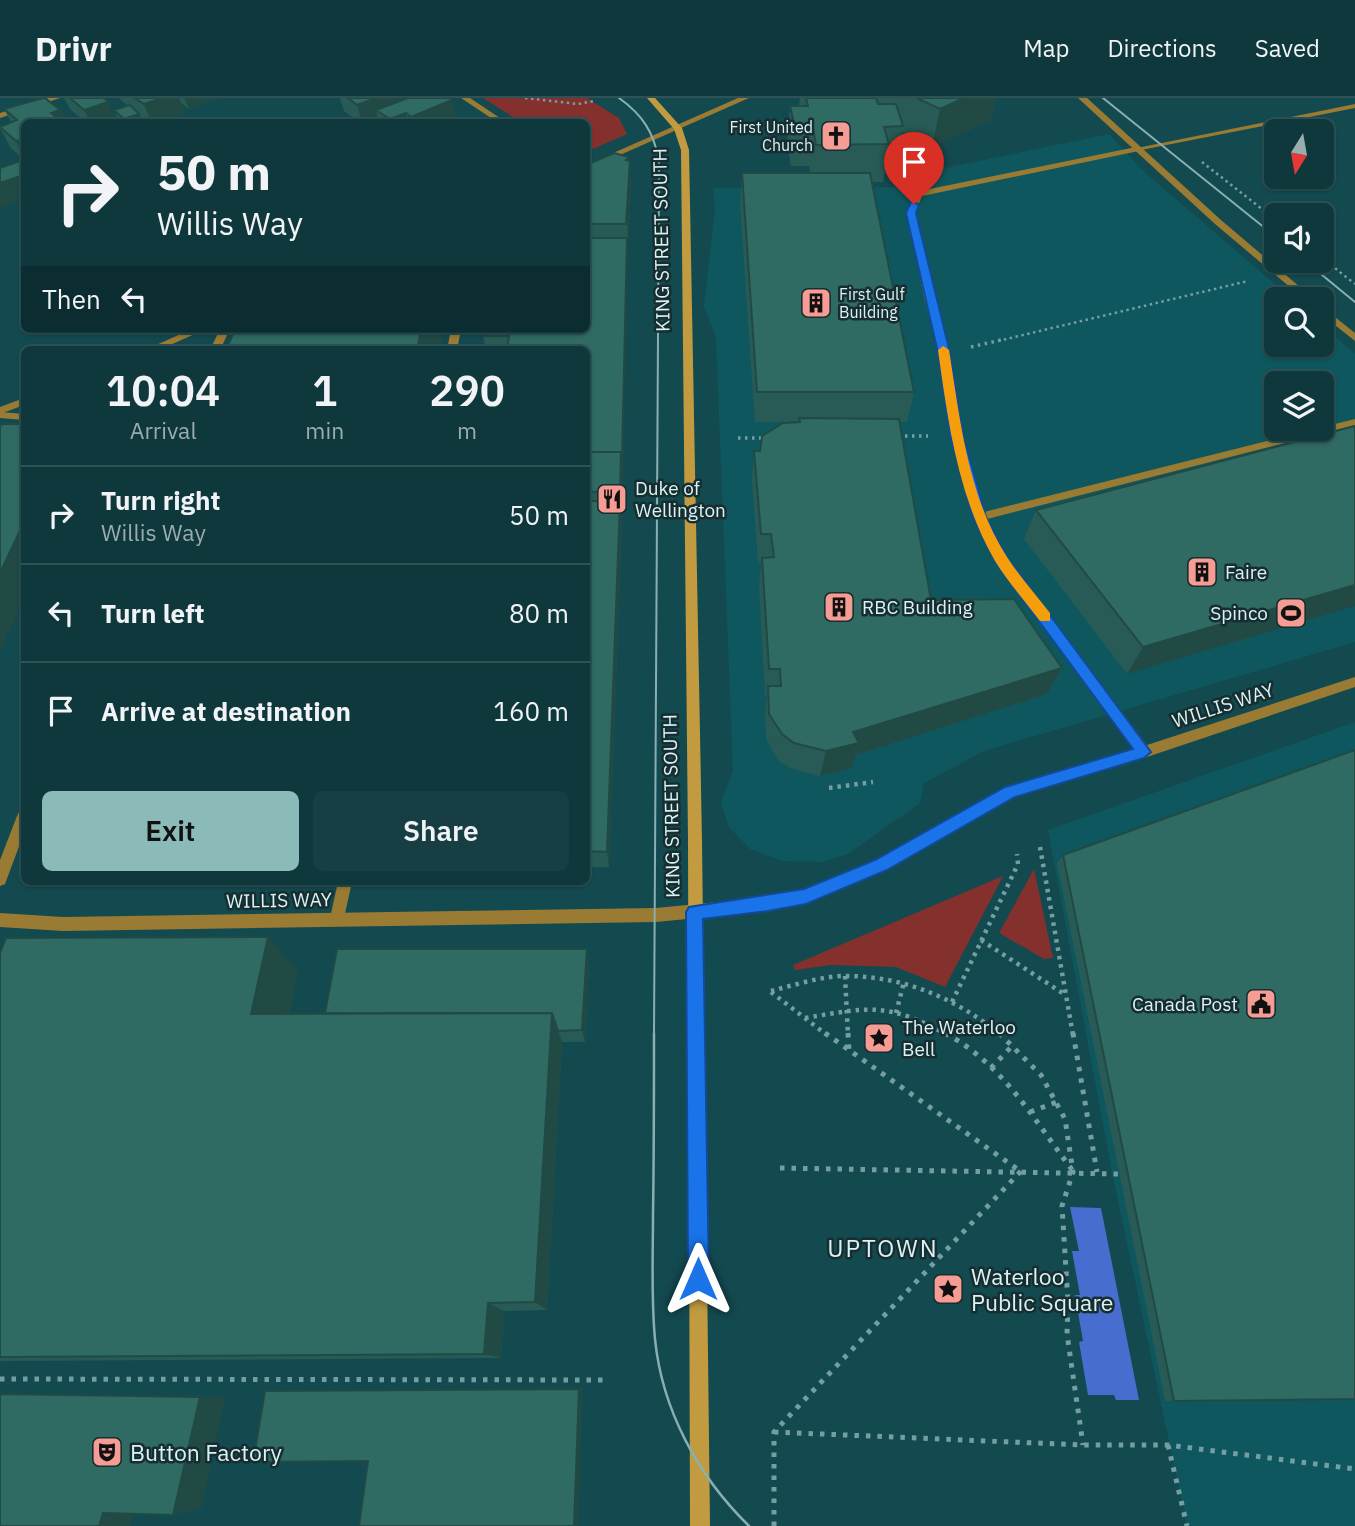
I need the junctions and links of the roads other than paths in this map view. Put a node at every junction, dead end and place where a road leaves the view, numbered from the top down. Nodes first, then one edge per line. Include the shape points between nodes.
1 (56, 98) edge
2 (465, 98) edge
3 (651, 98) edge
4 (745, 98) edge
5 (1082, 98) edge
6 (1355, 106) edge
7 (0, 116) edge
8 (497, 119) edge
9 (678, 128) junction
10 (1136, 149) junction
11 (590, 166) edge
12 (1295, 287) edge
13 (1334, 320) edge
14 (191, 333) edge
15 (1355, 338) edge
16 (160, 346) edge
17 (21, 402) edge
18 (0, 413) edge
19 (21, 416) edge
20 (1355, 422) edge
21 (979, 517) junction
22 (1355, 682) edge
23 (1144, 752) junction
24 (21, 824) edge
25 (0, 879) edge
26 (344, 885) edge
27 (695, 912) junction
28 (337, 918) junction
29 (0, 920) edge
30 (700, 1526) edge

1 - 7 street
2 - 8 street
3 - 9 main road, KING STREET SOUTH
4 - 9 street
5 - 10 street
6 - 10 street
9 - 11 street
9 - 27 main road, KING STREET SOUTH via 685,150
10 - 12 street
10 - 21 street via 918,194 911,213 944,353 957,435
13 - 15 street
14 - 16 street
17 - 18 street
18 - 19 street
20 - 21 street
21 - 23 street via 1001,559
22 - 23 street, WILLIS WAY
23 - 27 street, WILLIS WAY via 1011,792 881,865 806,896
24 - 25 street
26 - 28 street
27 - 28 street, WILLIS WAY
27 - 30 main road, KING STREET SOUTH
28 - 29 street, WILLIS WAY via 63,924

